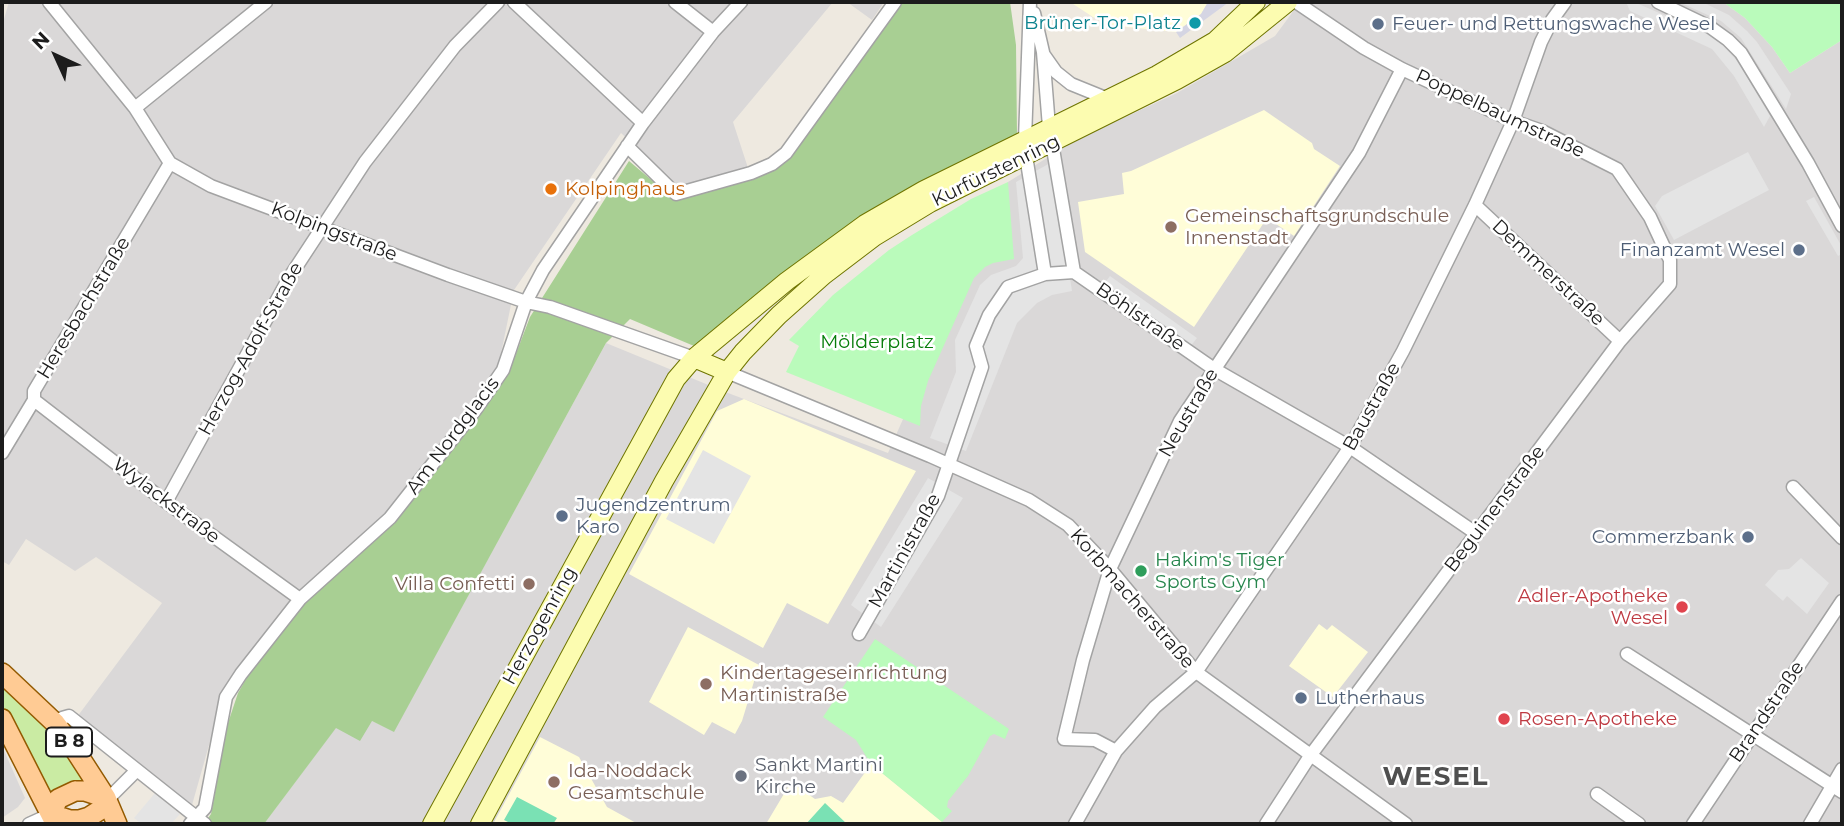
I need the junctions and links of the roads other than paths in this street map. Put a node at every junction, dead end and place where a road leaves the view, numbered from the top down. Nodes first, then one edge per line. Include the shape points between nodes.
1 (49, 2) edge
2 (266, 2) edge
3 (498, 2) edge
4 (514, 2) edge
5 (674, 2) edge
6 (741, 2) edge
7 (895, 2) edge
8 (1031, 2) edge
9 (1256, 2) edge
10 (1288, 2) edge
11 (1296, 2) edge
12 (1565, 2) edge
13 (1658, 2) edge
14 (713, 32) junction
15 (1043, 52) junction
16 (1402, 69) junction
17 (1108, 99) junction
18 (135, 108) junction
19 (1513, 121) junction
20 (643, 123) junction
21 (1051, 135) junction
22 (627, 146) junction
23 (1026, 148) junction
24 (170, 163) junction
25 (1475, 205) junction
26 (1842, 226) edge
27 (322, 227) junction
28 (1670, 260) joint
29 (1074, 272) junction
30 (1045, 274) junction
31 (526, 302) junction
32 (1620, 341) junction
33 (694, 358) junction
34 (1214, 369) junction
35 (727, 372) junction
36 (34, 400) junction
37 (1350, 447) junction
38 (2, 453) edge
39 (948, 466) junction
40 (1793, 487) dead end
41 (166, 502) junction
42 (1477, 534) junction
43 (1842, 538) edge
44 (1110, 569) junction
45 (300, 599) junction
46 (1842, 600) edge
47 (859, 634) dead end
48 (1627, 654) dead end
49 (1196, 672) junction
50 (2, 673) edge
51 (62, 718) dead end
52 (2, 719) edge
53 (1751, 735) junction
54 (1116, 751) junction
55 (1310, 756) junction
56 (1842, 769) edge
57 (136, 771) junction
58 (1836, 790) edge
59 (1597, 794) dead end
60 (106, 798) junction
61 (54, 819) edge
62 (197, 822) edge
63 (29, 824) edge
64 (117, 824) edge
65 (432, 824) edge
66 (480, 824) edge
67 (1075, 824) edge
68 (1266, 824) edge
69 (1406, 824) edge
70 (1639, 824) edge
71 (1693, 824) edge
72 (1810, 824) edge

1 - 18 street, Kolpingstraße
2 - 18 street
3 - 27 street, Herzog-Adolf-Straße via 440,65 365,162
4 - 20 street
5 - 14 street
6 - 14 street, Am Nordglacis
7 - 22 street via 793,144 772,164 676,194
8 - 15 street
8 - 23 street
9 - 17 main road, Kurfürstenring via 1215,41
10 - 21 main road, Kurfürstenring via 1225,53 1177,80
11 - 16 street, Poppelbaumstraße
12 - 19 street, Baustraße via 1541,42
13 - 26 street via 1710,27 1735,47
14 - 20 street, Am Nordglacis
15 - 17 street via 1071,84
15 - 21 street
16 - 19 street, Poppelbaumstraße
16 - 34 street, Neustraße via 1359,153
17 - 21 main road, Kurfürstenring
18 - 24 street, Kolpingstraße
19 - 25 street, Baustraße
19 - 28 street, Poppelbaumstraße via 1617,169 1650,217
20 - 22 street, Am Nordglacis
21 - 23 main road, Kurfürstenring
21 - 29 street
22 - 31 street, Am Nordglacis via 542,270
23 - 30 street
23 - 33 main road, Kurfürstenring via 925,190 865,224
23 - 35 main road, Kurfürstenring via 874,237 779,315
24 - 27 street, Kolpingstraße via 211,187
24 - 36 street, Heresbachstraße via 34,391
25 - 32 street, Demmerstraße
25 - 37 street, Baustraße
27 - 31 street, Kolpingstraße
27 - 41 street, Herzog-Adolf-Straße
28 - 32 street, Beguinenstraße via 1670,284
29 - 30 street
29 - 34 street, Böhlstraße
30 - 39 street via 1008,287 989,315 976,346 982,367
31 - 33 street, Kolpingstraße
31 - 45 street, Am Nordglacis via 503,370 476,409 390,517
32 - 42 street, Beguinenstraße
33 - 35 main road
33 - 65 main road, Herzogenring via 676,379
34 - 37 street, Böhlstraße
34 - 44 street, Neustraße via 1180,421
35 - 39 street, Korbmacherstraße
35 - 66 main road
36 - 38 street, Heresbachstraße
36 - 41 street, Wylackstraße
37 - 42 street, Böhlstraße
37 - 49 street, Baustraße
39 - 44 street, Korbmacherstraße via 1030,500 1068,525
39 - 47 street, Martinistraße via 938,496
40 - 43 street
41 - 45 street, Wylackstraße
42 - 55 street, Beguinenstraße
44 - 49 street, Korbmacherstraße
44 - 54 street, Neustraße via 1064,739 1095,740
45 - 62 street, Am Nordglacis via 226,697 205,808
46 - 53 street, Brandstraße
48 - 53 street
49 - 54 street, Baustraße via 1154,708
49 - 55 street, Korbmacherstraße
50 - 60 main road, B 8 via 54,723
51 - 57 street via 69,716
52 - 61 main road, B 8
53 - 58 street
53 - 71 street, Brandstraße
54 - 67 street, Baustraße
55 - 68 street, Beguinenstraße
55 - 69 street, Korbmacherstraße
56 - 58 street
57 - 60 street
57 - 62 street
58 - 72 street
59 - 70 street
60 - 61 main road via 100,810 89,817
60 - 61 main road via 75,791 58,799
60 - 64 main road, B 8
61 - 63 street

